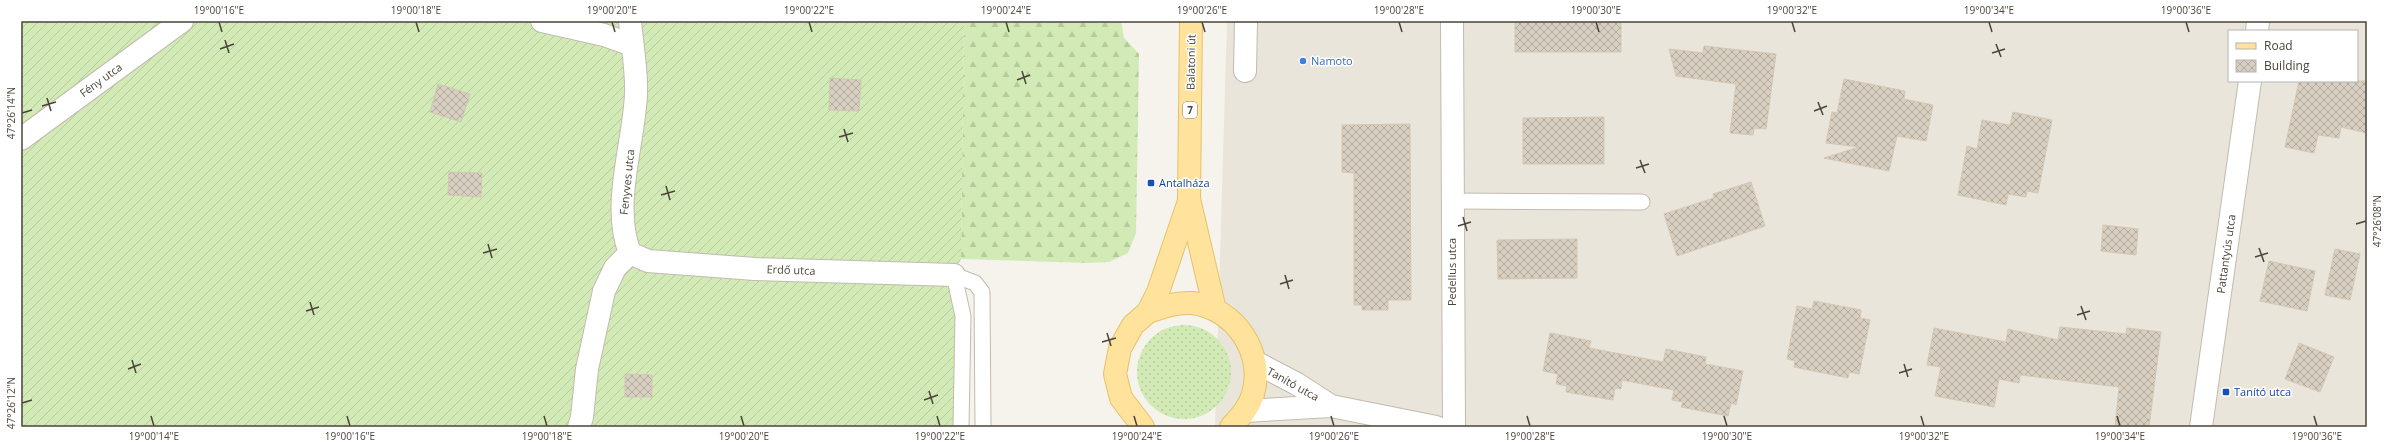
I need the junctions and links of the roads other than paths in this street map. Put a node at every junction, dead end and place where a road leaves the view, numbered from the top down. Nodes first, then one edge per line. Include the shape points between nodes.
1 (182, 21) edge
2 (542, 21) edge
3 (630, 21) edge
4 (1191, 21) edge
5 (1246, 21) edge
6 (1452, 21) edge
7 (632, 45) junction
8 (1245, 71) dead end
9 (2250, 82) edge
10 (21, 139) edge
11 (1189, 199) junction
12 (1452, 201) junction
13 (1642, 202) dead end
14 (630, 253) junction
15 (954, 275) junction
16 (1215, 310) junction
17 (1148, 312) junction
18 (1255, 362) junction
19 (1331, 406) junction
20 (1245, 411) junction
21 (1396, 422) edge
22 (582, 424) edge
23 (1139, 426) edge
24 (961, 427) edge
25 (983, 427) edge
26 (1231, 427) edge
27 (1436, 427) edge
28 (1454, 427) edge
29 (2202, 427) edge

1 - 10 street, Fény utca
2 - 7 street via 604,35
3 - 7 street, Fenyves utca
4 - 11 main road, Balatoni út / 7
5 - 8 street
6 - 12 street, Pedellus utca
7 - 14 street, Fenyves utca via 636,93 623,204 623,237
9 - 29 street, Pattantyús utca
11 - 16 main road, Balatoni út / 7
11 - 17 main road, Balatoni út / 7 via 1158,292
12 - 13 lane
12 - 28 street, Pedellus utca
14 - 15 street, Erdő utca via 648,261 755,270
14 - 22 street via 615,268 604,291 587,369
15 - 24 lane via 963,316
15 - 25 lane via 975,284 982,292
16 - 17 main road, Balatoni út / 7 via 1192,303 1169,304
16 - 18 main road, Balatoni út / 7 via 1234,323 1248,340
17 - 23 main road, Balatoni út / 7 via 1133,325 1120,348 1115,374 1121,398
18 - 19 street, Tanító utca via 1297,384
18 - 20 main road, Balatoni út / 7 via 1256,379
19 - 20 street, Tanító utca
19 - 21 street, Tanító utca
20 - 26 main road, Balatoni út / 7
21 - 27 street, Tanító utca

